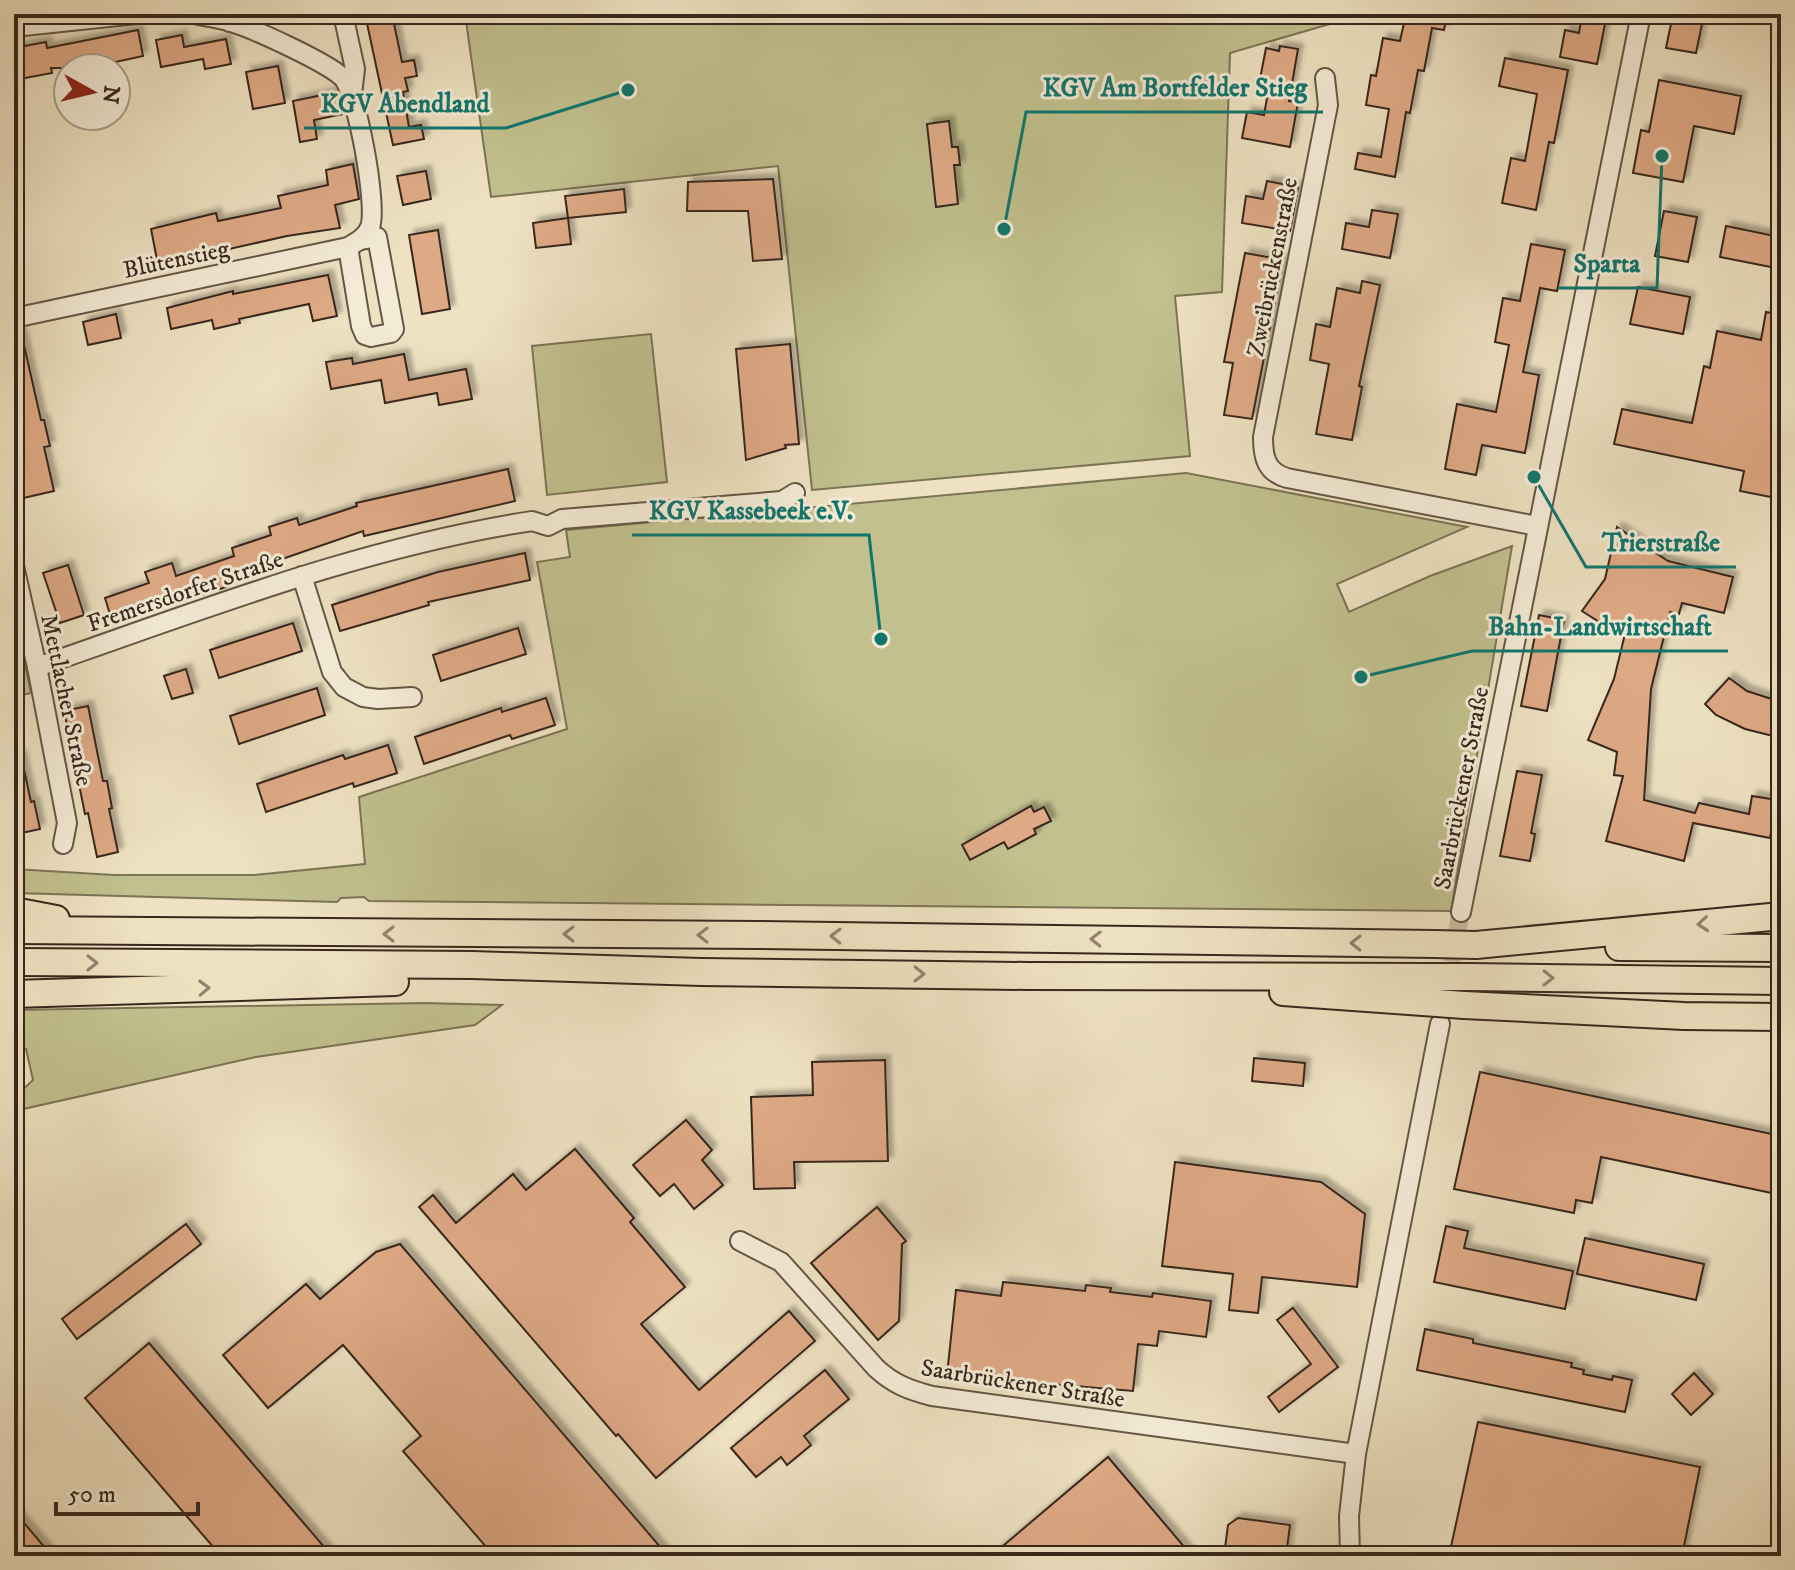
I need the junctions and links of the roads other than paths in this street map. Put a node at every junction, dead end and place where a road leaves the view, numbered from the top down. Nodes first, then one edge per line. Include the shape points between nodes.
1 (137, 14) edge
2 (195, 14) edge
3 (263, 14) edge
4 (343, 14) edge
5 (1641, 14) edge
6 (230, 22) junction
7 (14, 27) edge
8 (1325, 78) dead end
9 (352, 95) junction
10 (355, 244) junction
11 (14, 318) edge
12 (795, 493) dead end
13 (1537, 526) junction
14 (14, 570) edge
15 (302, 576) junction
16 (37, 667) junction
17 (412, 697) dead end
18 (63, 844) dead end
19 (14, 911) edge
20 (1461, 912) tunnel mouth
21 (1781, 916) edge
22 (14, 930) edge
23 (126, 932) junction
24 (1476, 945) junction
25 (1781, 948) edge
26 (14, 962) edge
27 (541, 969) junction
28 (1781, 981) edge
29 (1426, 989) junction
30 (14, 994) edge
31 (1684, 1016) junction
32 (1781, 1017) edge
33 (1440, 1024) tunnel mouth
34 (1781, 1028) edge
35 (740, 1241) dead end
36 (1356, 1454) junction
37 (1350, 1556) edge

1 - 7 street
2 - 6 street
3 - 6 street
4 - 9 street via 355,69
5 - 13 street, Saarbrückener Straße
6 - 9 street via 314,60 343,78
8 - 13 street, Zweibrückenstraße via 1328,105 1263,437 1268,466 1287,478
9 - 10 street via 373,213 370,227
10 - 10 street via 377,237 391,333 371,337 361,326
10 - 11 street, Blütenstieg
12 - 15 street, Fremersdorfer Straße via 782,501 494,527
13 - 20 street, Saarbrückener Straße
14 - 16 street, Mettlacher Straße
15 - 16 street, Fremersdorfer Straße
15 - 17 street, Fremersdorfer Straße via 332,672 344,687 363,697
16 - 18 street, Mettlacher Straße via 67,823
19 - 23 highway
21 -> 24 highway
22 - 23 highway
24 -> 23 highway, bridge
24 - 25 highway
26 -> 27 highway
27 -> 29 highway via 1028,976
30 -> 27 highway via 448,980
29 -> 28 highway, bridge via 1470,977
29 - 31 highway, bridge via 1464,1005
31 - 32 highway
31 - 34 highway
33 - 36 street
35 - 36 street, Saarbrückener Straße via 781,1262 876,1368 910,1391
36 - 37 street

